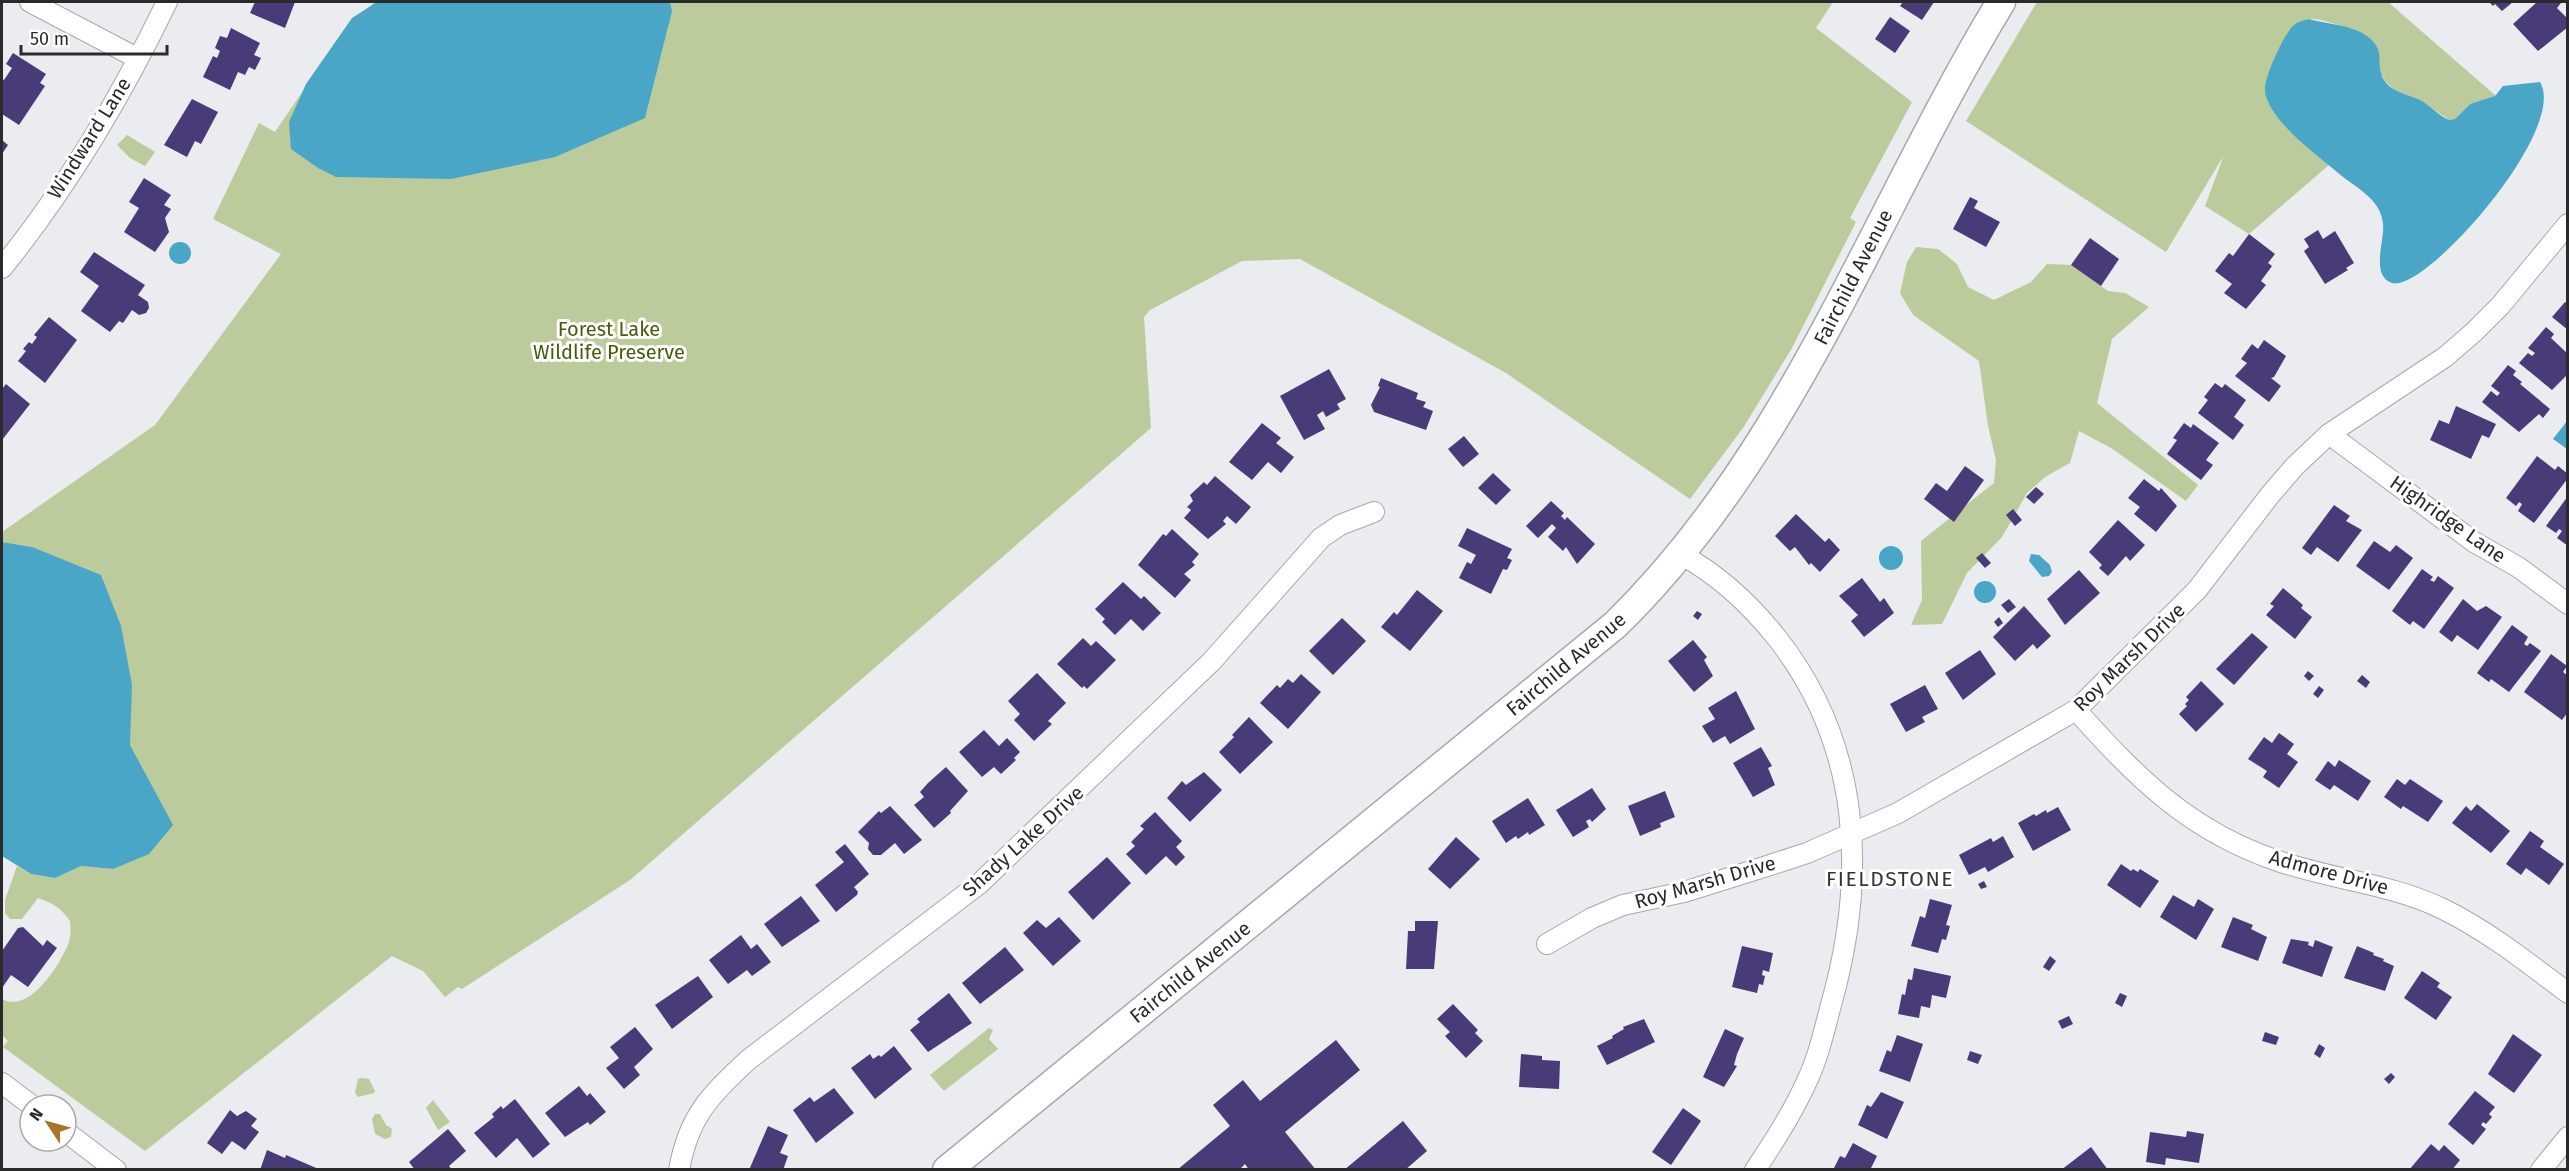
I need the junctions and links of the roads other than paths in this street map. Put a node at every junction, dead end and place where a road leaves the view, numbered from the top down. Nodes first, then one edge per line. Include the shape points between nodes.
1 (30, 2) edge
2 (167, 2) edge
3 (2001, 2) edge
4 (137, 58) junction
5 (2568, 224) edge
6 (2, 268) edge
7 (2330, 434) junction
8 (1374, 512) dead end
9 (1682, 555) junction
10 (2568, 604) edge
11 (2076, 710) junction
12 (1851, 834) junction
13 (1547, 944) dead end
14 (2568, 993) edge
15 (2, 1083) edge
16 (18, 1095) edge
17 (2568, 1137) edge
18 (78, 1141) edge
19 (116, 1170) edge
20 (679, 1170) edge
21 (948, 1170) edge
22 (1755, 1170) edge
23 (2541, 1170) edge

1 - 4 street
2 - 4 street, Windward Lane
3 - 9 main road, Fairchild Avenue via 1934,118 1810,360 1746,465
4 - 6 street, Windward Lane via 104,119
5 - 7 street, Roy Marsh Drive via 2474,332 2445,357
7 - 10 street, Highridge Lane via 2474,542 2518,567
7 - 11 street, Roy Marsh Drive via 2270,495 2197,590
8 - 20 street, Shady Lake Drive via 1340,525 1321,538 1212,661 979,884 748,1060 714,1091 693,1122
9 - 12 street via 1712,571 1743,600 1790,655 1810,686 1835,743 1849,797
9 - 21 main road, Fairchild Avenue via 1615,625
11 - 12 street, Roy Marsh Drive via 1948,787
11 - 14 street, Admore Drive via 2133,772 2166,802 2199,824 2278,861 2394,889 2442,909 2477,927
12 - 13 street, Roy Marsh Drive via 1754,871 1623,905
12 - 22 street via 1849,922 1839,977 1807,1082 1783,1129
15 - 16 street
17 - 23 street
18 - 19 street

